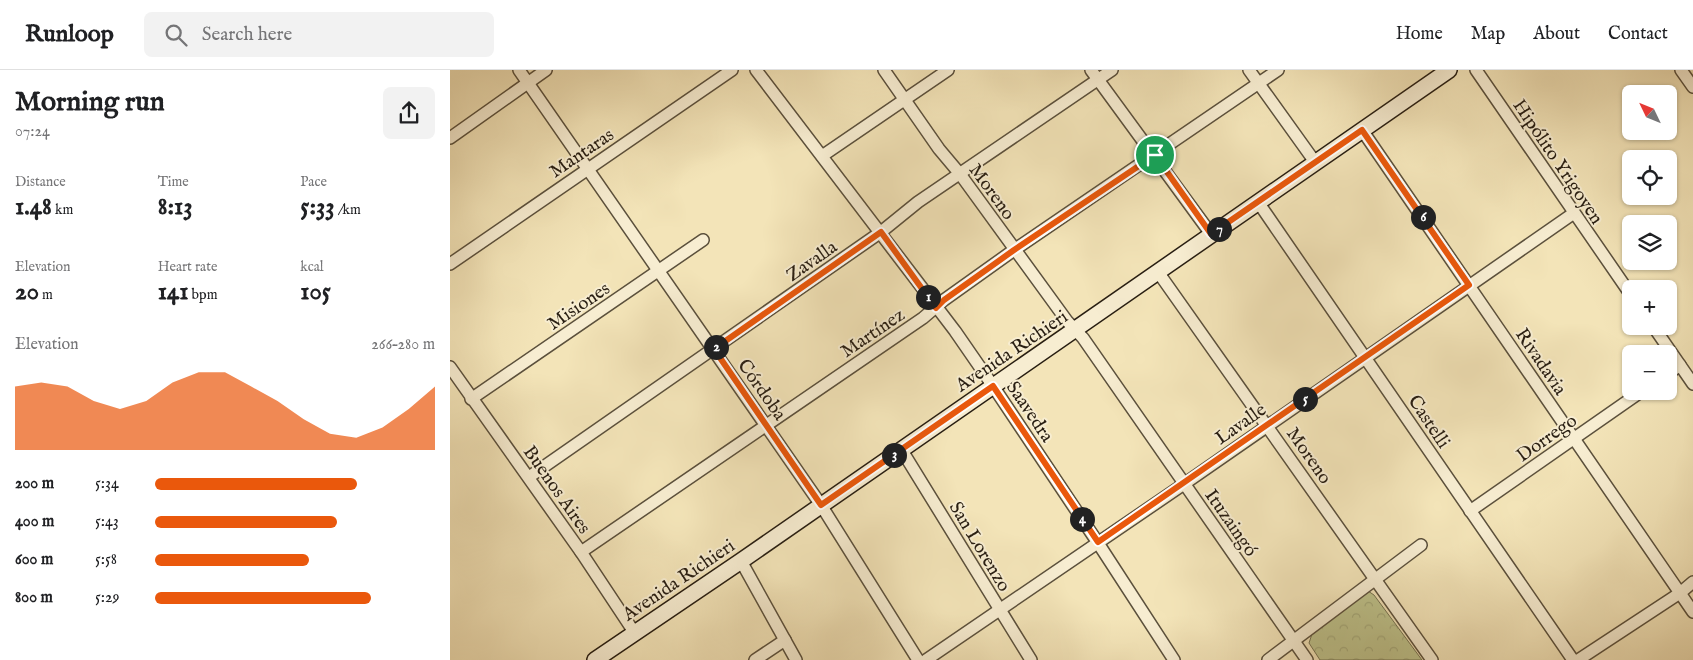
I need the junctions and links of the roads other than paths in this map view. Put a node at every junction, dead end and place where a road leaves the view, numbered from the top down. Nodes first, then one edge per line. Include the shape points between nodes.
1 (519, 70) edge
2 (546, 70) edge
3 (732, 70) edge
4 (756, 70) edge
5 (884, 70) edge
6 (948, 70) edge
7 (1112, 70) edge
8 (1249, 70) edge
9 (1278, 70) edge
10 (1448, 70) edge
11 (1476, 70) edge
12 (1681, 70) edge
13 (1094, 75) edge
14 (528, 83) junction
15 (1259, 83) junction
16 (1693, 87) edge
17 (904, 99) junction
18 (1362, 130) junction
19 (450, 138) edge
20 (1155, 155) junction
21 (822, 156) junction
22 (1315, 162) junction
23 (587, 169) junction
24 (960, 174) junction
25 (1258, 202) junction
26 (1574, 213) junction
27 (881, 232) junction
28 (1211, 234) junction
29 (703, 240) dead end
30 (1014, 250) junction
31 (450, 264) edge
32 (659, 271) junction
33 (1158, 272) junction
34 (1622, 282) edge
35 (1469, 285) junction
36 (936, 308) junction
37 (1076, 330) junction
38 (1659, 335) edge
39 (714, 349) junction
40 (1364, 357) junction
41 (1680, 365) junction
42 (450, 367) edge
43 (1677, 367) edge
44 (1693, 384) edge
45 (993, 386) junction
46 (471, 399) junction
47 (1629, 400) edge
48 (766, 425) junction
49 (1268, 426) junction
50 (1574, 438) junction
51 (902, 449) junction
52 (529, 477) junction
53 (1184, 484) junction
54 (821, 505) junction
55 (1470, 511) junction
56 (1098, 542) junction
57 (1422, 545) dead end
58 (581, 552) junction
59 (741, 562) junction
60 (1376, 580) junction
61 (1693, 582) edge
62 (1680, 592) junction
63 (999, 609) junction
64 (1693, 612) edge
65 (634, 632) junction
66 (785, 640) junction
67 (1294, 641) junction
68 (594, 660) edge
69 (755, 660) edge
70 (796, 660) edge
71 (918, 660) edge
72 (926, 660) edge
73 (1031, 660) edge
74 (1174, 660) edge
75 (1268, 660) edge
76 (1307, 660) edge
77 (1432, 660) edge
78 (1573, 660) edge
79 (1578, 660) edge

1 - 14 street, Córdoba
2 - 14 street
3 - 23 street, Mantaras
4 - 21 street, Saavedra
5 - 17 street, Moreno
6 - 17 street
7 - 13 street, Zavalla
8 - 15 street
9 - 15 street, Martínez
10 - 18 street, Avenida Richieri
11 - 26 street, Hipólito Yrigoyen
12 - 16 street
13 - 20 street
13 - 24 street, Zavalla
14 - 19 street
14 - 23 street, Córdoba
15 - 20 street, Martínez
15 - 22 street
17 - 21 street
17 - 24 street, Moreno
18 - 22 street, Avenida Richieri
18 - 35 street, Rivadavia
20 - 28 street
20 - 30 street, Martínez
21 - 27 street, Saavedra
22 - 25 street, Avenida Richieri
23 - 31 street, Mantaras
23 - 32 street, Córdoba
24 - 27 street, Zavalla
24 - 30 street, Moreno
25 - 28 street, Avenida Richieri
25 - 40 street, Castelli
26 - 34 street, Hipólito Yrigoyen
26 - 35 street, Lavalle
27 - 36 street, Saavedra
27 - 39 street, Zavalla
28 - 33 street, Avenida Richieri
29 - 32 street, Misiones
30 - 36 street, Martínez
30 - 37 street, Moreno
32 - 39 street, Córdoba
32 - 46 street, Misiones
33 - 37 street, Avenida Richieri
33 - 49 street, Moreno
35 - 40 street, Lavalle
35 - 50 street, Rivadavia
36 - 45 street, Saavedra
36 - 48 street, Martínez
37 - 45 street, Avenida Richieri
37 - 53 street, Ituzaingó
38 - 41 street
39 - 48 street, Córdoba
39 - 52 street, Zavalla
40 - 49 street, Lavalle
40 - 55 street, Castelli
41 - 43 street
41 - 44 street
42 - 46 street, Buenos Aires
45 - 51 street, Avenida Richieri
45 - 56 street, Saavedra
46 - 52 street, Buenos Aires
47 - 50 street, Dorrego
48 - 54 street, Córdoba
48 - 58 street, Martínez
49 - 53 street, Lavalle
49 - 60 street, Moreno
50 - 55 street, Dorrego
50 - 62 street, Rivadavia
51 - 54 street, Avenida Richieri
51 - 63 street, San Lorenzo
52 - 58 street, Buenos Aires
53 - 56 street, Lavalle
53 - 67 street, Ituzaingó
54 - 59 street, Avenida Richieri
54 - 71 street, Córdoba
55 - 78 street, Castelli
56 - 63 street, Lavalle
56 - 74 street, Saavedra
57 - 60 street
58 - 65 street, Buenos Aires
59 - 65 street, Avenida Richieri
59 - 66 street
60 - 67 street
60 - 77 street, Moreno
61 - 62 street
62 - 64 street, Rivadavia
62 - 79 street
63 - 72 street, Lavalle
63 - 73 street, San Lorenzo
65 - 68 street, Avenida Richieri
66 - 69 street
66 - 70 street
67 - 75 street
67 - 76 street, Ituzaingó

